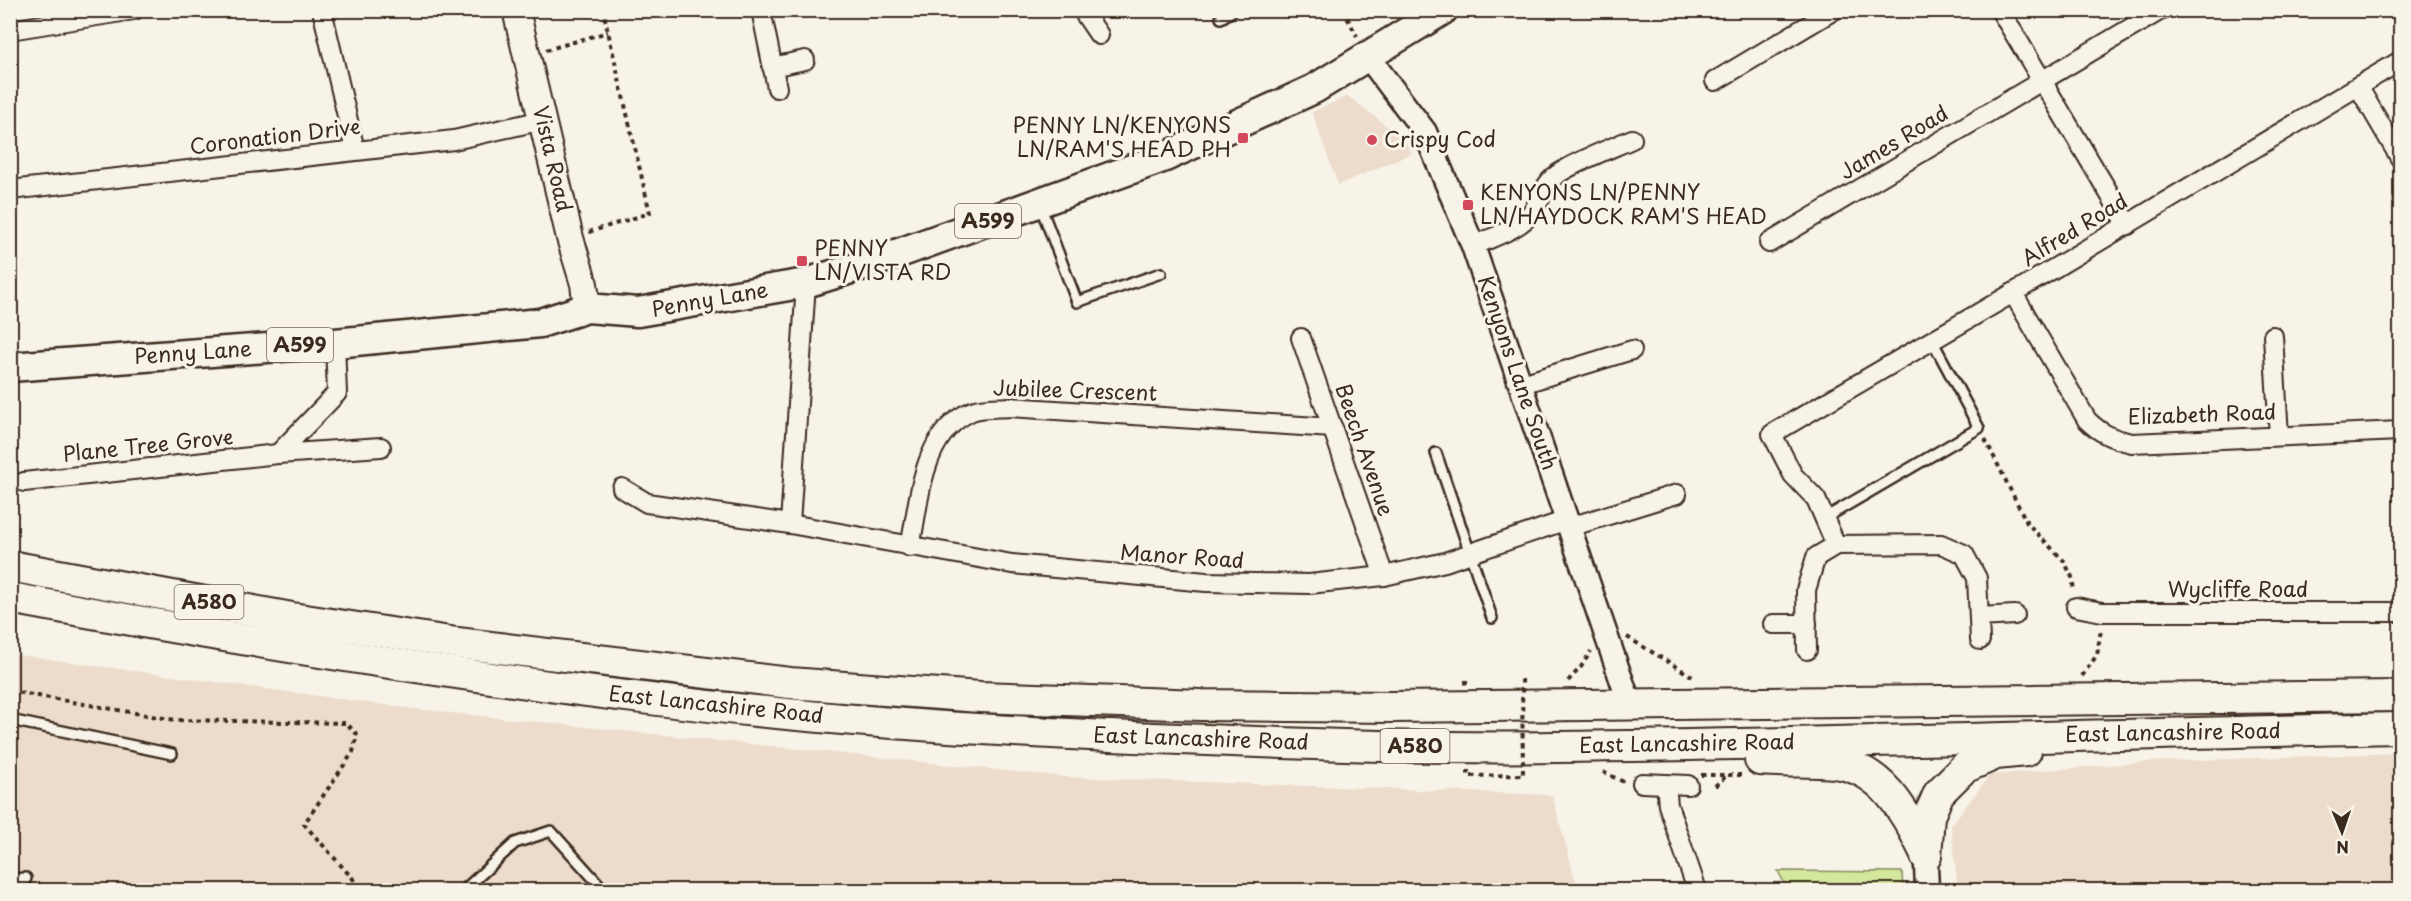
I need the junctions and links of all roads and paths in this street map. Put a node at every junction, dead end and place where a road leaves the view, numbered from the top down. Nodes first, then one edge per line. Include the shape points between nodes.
1 (134, 10) edge
2 (322, 10) edge
3 (516, 10) edge
4 (603, 10) edge
5 (761, 10) edge
6 (1082, 10) edge
7 (1234, 10) edge
8 (1834, 10) edge
9 (2000, 10) edge
10 (2161, 10) edge
11 (1434, 13) edge
12 (1221, 18) dead end
13 (10, 30) edge
14 (608, 32) junction
15 (1099, 35) dead end
16 (527, 55) junction
17 (1368, 57) junction
18 (805, 60) dead end
19 (2400, 62) edge
20 (772, 67) junction
21 (1715, 81) dead end
22 (2041, 82) junction
23 (2358, 86) junction
24 (777, 88) dead end
25 (543, 120) junction
26 (1632, 138) dead end
27 (355, 150) junction
28 (2400, 158) edge
29 (10, 190) edge
30 (1039, 202) junction
31 (2127, 225) junction
32 (570, 238) junction
33 (1769, 243) dead end
34 (1473, 246) junction
35 (1161, 273) dead end
36 (807, 283) junction
37 (2013, 293) junction
38 (587, 308) junction
39 (2273, 336) dead end
40 (1301, 338) dead end
41 (1932, 340) junction
42 (335, 342) junction
43 (1632, 350) dead end
44 (10, 367) edge
45 (1522, 384) junction
46 (1333, 428) junction
47 (1979, 428) junction
48 (2400, 431) edge
49 (2279, 436) junction
50 (381, 447) dead end
51 (1436, 453) dead end
52 (278, 454) junction
53 (24, 482) dead end
54 (622, 488) dead end
55 (1677, 494) dead end
56 (1825, 518) junction
57 (1569, 523) junction
58 (790, 524) junction
59 (1836, 545) junction
60 (910, 547) junction
61 (1470, 553) junction
62 (10, 566) edge
63 (1384, 576) junction
64 (10, 598) edge
65 (2076, 607) joint
66 (2102, 612) junction
67 (2400, 612) edge
68 (2015, 615) dead end
69 (1979, 617) junction
70 (1492, 618) dead end
71 (1773, 624) dead end
72 (1807, 624) junction
73 (1629, 637) dead end
74 (1980, 640) dead end
75 (1594, 646) dead end
76 (1807, 650) dead end
77 (1522, 679) dead end
78 (2078, 681) dead end
79 (1514, 683) dead end
80 (1702, 683) dead end
81 (1472, 684) dead end
82 (1560, 684) dead end
83 (1525, 687) dead end
84 (1466, 689) dead end
85 (10, 691) edge
86 (2400, 696) edge
87 (1630, 705) junction
88 (10, 720) edge
89 (2400, 728) edge
90 (2241, 731) junction
91 (1553, 747) junction
92 (172, 754) dead end
93 (1601, 771) dead end
94 (1727, 775) dead end
95 (1468, 776) dead end
96 (1642, 783) joint
97 (1666, 784) junction
98 (1688, 784) dead end
99 (1715, 786) dead end
100 (1926, 870) edge
101 (10, 879) edge
102 (21, 891) edge
103 (363, 891) edge
104 (464, 891) edge
105 (604, 891) edge
106 (1697, 891) edge

1 - 13 street
2 - 27 street
3 - 16 main road, Vista Road
4 - 14 path
5 - 20 street
6 - 15 street
7 - 12 lane
8 - 21 street
9 - 22 street
10 - 22 street, James Road
11 - 17 main road, A599
14 - 16 path
14 - 32 path via 650,213
16 - 25 main road, Vista Road
17 - 30 main road, Penny Lane / A599 via 1314,89 1165,157
17 - 34 street, Kenyons Lane South via 1425,132
18 - 20 street
19 - 23 street, Alfred Road
20 - 24 street
22 - 31 street
22 - 33 street, James Road
23 - 28 street
23 - 31 street, Alfred Road
25 - 27 street, Coronation Drive via 454,140
25 - 32 main road, Vista Road
26 - 34 street via 1561,172 1547,184 1526,219
27 - 29 street, Coronation Drive
30 - 35 lane via 1077,302
30 - 36 main road, Penny Lane / A599
31 - 37 street, Alfred Road
32 - 38 main road, Vista Road
34 - 45 street, Kenyons Lane South
36 - 38 main road, Penny Lane / A599 via 638,312
36 - 58 street
37 - 41 street, Alfred Road
37 - 49 street, Elizabeth Road via 2087,420 2101,433 2132,442
38 - 42 main road, Penny Lane / A599 via 540,323
39 - 49 street
40 - 46 street, Beech Avenue
41 - 47 lane
41 - 56 street, Alfred Road via 1772,434 1793,475 1816,499
42 - 44 main road, Penny Lane / A599
42 - 52 street via 337,393
43 - 45 street
45 - 57 street, Kenyons Lane South
46 - 60 street, Jubilee Crescent via 1009,407 973,411 945,430 927,460
46 - 63 street, Beech Avenue
47 - 56 lane
47 - 65 path via 2028,523 2064,561 2072,577
48 - 49 street, Elizabeth Road
50 - 52 street, Plane Tree Grove
51 - 61 lane
52 - 53 street, Plane Tree Grove
54 - 58 street, Manor Road via 647,503
55 - 57 street, Manor Road
56 - 59 street
57 - 61 street, Manor Road
57 - 87 street, Kenyons Lane South
58 - 60 street, Manor Road
59 - 69 street via 1941,544 1964,554 1977,578
59 - 72 street via 1816,557 1806,590
60 - 63 street, Manor Road via 1023,566 1206,582 1309,584
61 - 63 street, Manor Road
61 - 70 lane
62 - 87 highway, East Lancashire Road / A580 via 408,636 790,683 980,698 1297,706
64 - 91 highway, East Lancashire Road / A580 via 433,671 823,717 1223,741
65 - 66 street, Wycliffe Road
66 - 67 street, Wycliffe Road
66 - 78 path via 2097,655
68 - 69 street
69 - 74 street
71 - 72 street
72 - 76 street
73 - 80 path
75 - 82 path via 1581,667
77 - 95 path, bridge via 1523,776
79 - 83 path
81 - 84 path, bridge via 1464,682
85 - 103 path via 174,720 346,723 357,734 353,752 304,824
86 - 87 highway, East Lancashire Road / A580
88 - 92 lane
89 - 90 highway, East Lancashire Road / A580
90 - 91 highway, East Lancashire Road / A580
90 - 100 highway via 1995,754 1964,768 1939,793 1929,816
91 - 100 highway via 1836,763 1887,789 1900,804
93 - 96 path via 1627,783
94 - 99 path
96 - 97 street
97 - 98 street
97 - 106 street via 1668,805
101 - 102 lane via 26,878
104 - 105 lane via 515,843 551,831

